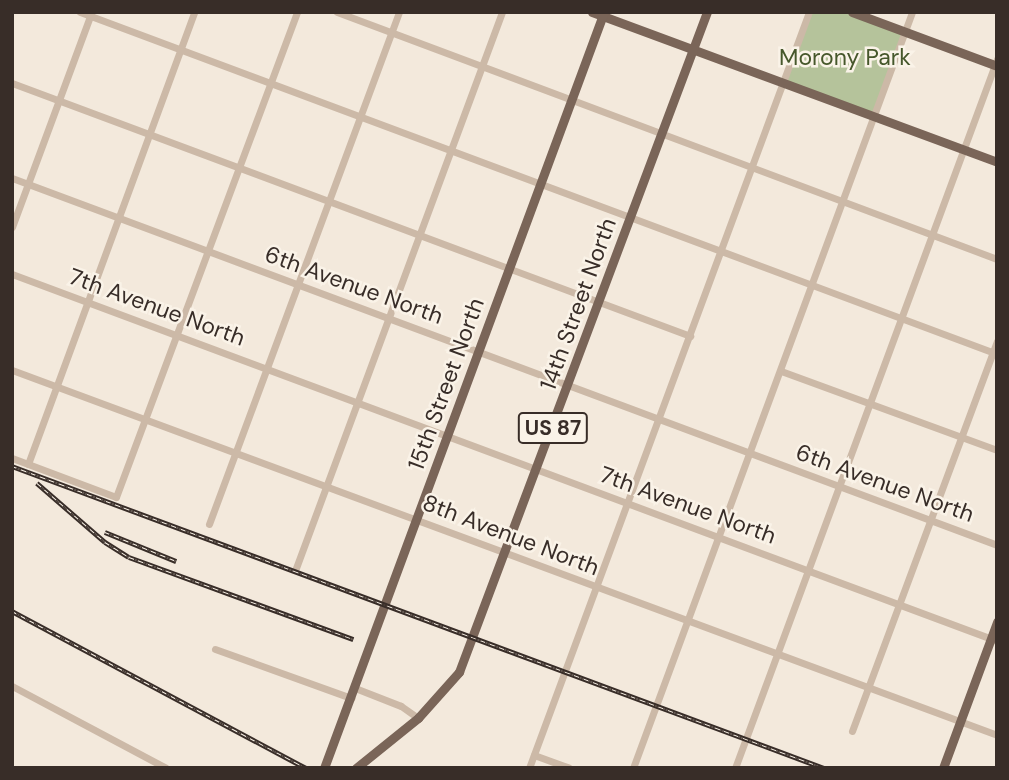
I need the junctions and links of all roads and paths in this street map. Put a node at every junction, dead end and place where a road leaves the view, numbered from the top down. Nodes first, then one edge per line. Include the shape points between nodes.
1 (80, 12) edge
2 (194, 12) edge
3 (297, 12) edge
4 (337, 12) edge
5 (400, 12) edge
6 (502, 12) edge
7 (592, 12) edge
8 (707, 12) edge
9 (809, 12) edge
10 (852, 12) edge
11 (912, 12) edge
12 (91, 14) edge
13 (603, 14) edge
14 (904, 32) junction
15 (392, 33) junction
16 (180, 49) junction
17 (693, 50) junction
18 (996, 64) edge
19 (482, 66) junction
20 (12, 83) edge
21 (270, 83) junction
22 (783, 83) junction
23 (571, 100) junction
24 (60, 101) junction
25 (873, 116) junction
26 (361, 117) junction
27 (661, 133) junction
28 (150, 134) junction
29 (964, 150) junction
30 (451, 151) junction
31 (997, 162) edge
32 (751, 167) junction
33 (239, 168) junction
34 (12, 178) edge
35 (28, 184) junction
36 (540, 184) junction
37 (841, 200) junction
38 (330, 201) junction
39 (631, 217) junction
40 (118, 218) junction
41 (12, 227) edge
42 (419, 235) junction
43 (932, 235) junction
44 (209, 251) junction
45 (722, 251) junction
46 (997, 259) edge
47 (509, 268) junction
48 (12, 274) edge
49 (299, 284) junction
50 (812, 285) junction
51 (87, 302) junction
52 (600, 302) junction
53 (389, 318) junction
54 (901, 319) junction
55 (178, 336) junction
56 (690, 336) junction
57 (997, 341) edge
58 (478, 351) junction
59 (995, 353) edge
60 (267, 369) junction
61 (12, 370) edge
62 (781, 370) junction
63 (568, 386) junction
64 (56, 387) junction
65 (358, 402) junction
66 (870, 404) junction
67 (147, 420) junction
68 (659, 420) junction
69 (448, 436) junction
70 (963, 437) junction
71 (997, 450) edge
72 (236, 454) junction
73 (750, 454) junction
74 (12, 458) edge
75 (28, 464) junction
76 (537, 470) junction
77 (326, 487) junction
78 (839, 487) junction
79 (629, 504) junction
80 (416, 520) junction
81 (931, 520) junction
82 (209, 524) dead end
83 (719, 538) junction
84 (997, 545) edge
85 (506, 554) junction
86 (296, 568) dead end
87 (809, 570) junction
88 (597, 588) junction
89 (899, 604) junction
90 (688, 621) junction
91 (997, 622) edge
92 (994, 640) edge
93 (215, 649) dead end
94 (778, 655) junction
95 (12, 687) edge
96 (355, 688) junction
97 (868, 688) junction
98 (351, 698) junction
99 (418, 718) junction
100 (960, 721) junction
101 (852, 731) dead end
102 (997, 735) edge
103 (534, 755) junction
104 (326, 766) edge
105 (166, 768) edge
106 (356, 768) edge
107 (529, 768) edge
108 (569, 768) edge
109 (633, 768) edge
110 (735, 768) edge
111 (943, 768) edge

1 - 12 street
2 - 16 street
3 - 21 street
4 - 15 street
5 - 15 street
6 - 19 street
7 - 13 main road
8 - 17 main road, 14th Street North / US 87
9 - 22 street
10 - 14 main road
11 - 14 street
12 - 16 street
12 - 24 street
13 - 17 main road
13 - 23 main road, 15th Street North
14 - 18 main road
14 - 25 street
15 - 19 street
15 - 26 street
16 - 21 street
16 - 28 street
17 - 22 main road
17 - 27 main road, 14th Street North / US 87
18 - 29 street
19 - 23 street
19 - 30 street
20 - 24 street
21 - 26 street
21 - 33 street
22 - 25 main road
22 - 32 street
23 - 27 street
23 - 36 main road, 15th Street North
24 - 28 street
24 - 35 street
25 - 29 main road
25 - 37 street
26 - 30 street
26 - 38 street
27 - 32 street
27 - 39 main road, 14th Street North / US 87
28 - 33 street
28 - 40 street
29 - 31 main road
29 - 43 street
30 - 36 street
30 - 42 street
32 - 37 street
32 - 45 street
33 - 38 street
33 - 44 street
34 - 35 street, 6th Avenue North
35 - 40 street, 6th Avenue North
35 - 41 street
36 - 39 street
36 - 47 main road, 15th Street North
37 - 43 street
37 - 50 street
38 - 42 street
38 - 49 street
39 - 45 street
39 - 52 main road, 14th Street North / US 87
40 - 44 street, 6th Avenue North
40 - 51 street
42 - 47 street
42 - 53 street
43 - 46 street
43 - 54 street
44 - 49 street, 6th Avenue North
44 - 55 street
45 - 50 street
45 - 56 street
47 - 52 street
47 - 58 main road, 15th Street North
48 - 51 street, 7th Avenue North
49 - 53 street, 6th Avenue North
49 - 60 street
50 - 54 street
50 - 62 street
51 - 55 street, 7th Avenue North
51 - 64 street
52 - 56 street
52 - 63 main road, 14th Street North / US 87
53 - 58 street, 6th Avenue North
53 - 65 street
54 - 59 street
54 - 66 street
55 - 60 street, 7th Avenue North
55 - 67 street
56 - 68 street
57 - 59 street
58 - 63 street, 6th Avenue North
58 - 69 main road, 15th Street North
59 - 70 street
60 - 65 street, 7th Avenue North
60 - 72 street
61 - 64 street, 8th Avenue North
62 - 66 street
62 - 73 street
63 - 68 street, 6th Avenue North
63 - 76 main road, 14th Street North / US 87
64 - 67 street, 8th Avenue North
64 - 75 street
65 - 69 street, 7th Avenue North
65 - 77 street
66 - 70 street
66 - 78 street
67 - 72 street, 8th Avenue North
67 - 75 street via 116,497
68 - 73 street, 6th Avenue North
68 - 79 street
69 - 76 street, 7th Avenue North
69 - 80 main road, 15th Street North
70 - 71 street
70 - 81 street
72 - 77 street, 8th Avenue North
72 - 82 street
73 - 78 street, 6th Avenue North
73 - 83 street
74 - 75 street
76 - 79 street, 7th Avenue North
76 - 85 main road, 14th Street North / US 87
77 - 80 street, 8th Avenue North
77 - 86 street
78 - 81 street, 6th Avenue North
78 - 87 street
79 - 83 street, 7th Avenue North
79 - 88 street
80 - 85 street, 8th Avenue North
80 - 96 main road, 15th Street North
81 - 84 street, 6th Avenue North
81 - 89 street
83 - 87 street, 7th Avenue North
83 - 90 street
85 - 88 street, 8th Avenue North
85 - 99 main road, 14th Street North / US 87 via 459,671
87 - 89 street, 7th Avenue North
87 - 94 street
88 - 90 street, 8th Avenue North
88 - 103 street
89 - 92 street, 7th Avenue North
89 - 97 street
90 - 94 street, 8th Avenue North
90 - 109 street
91 - 92 main road
92 - 100 main road
93 - 98 street
94 - 97 street, 8th Avenue North
94 - 110 street
95 - 105 street
96 - 98 main road, 15th Street North
96 - 99 street via 401,706
97 - 100 street, 8th Avenue North
97 - 101 street
98 - 104 main road, 15th Street North
99 - 106 main road, 14th Street North / US 87
100 - 102 street, 8th Avenue North
100 - 111 main road
103 - 107 street
103 - 108 street

